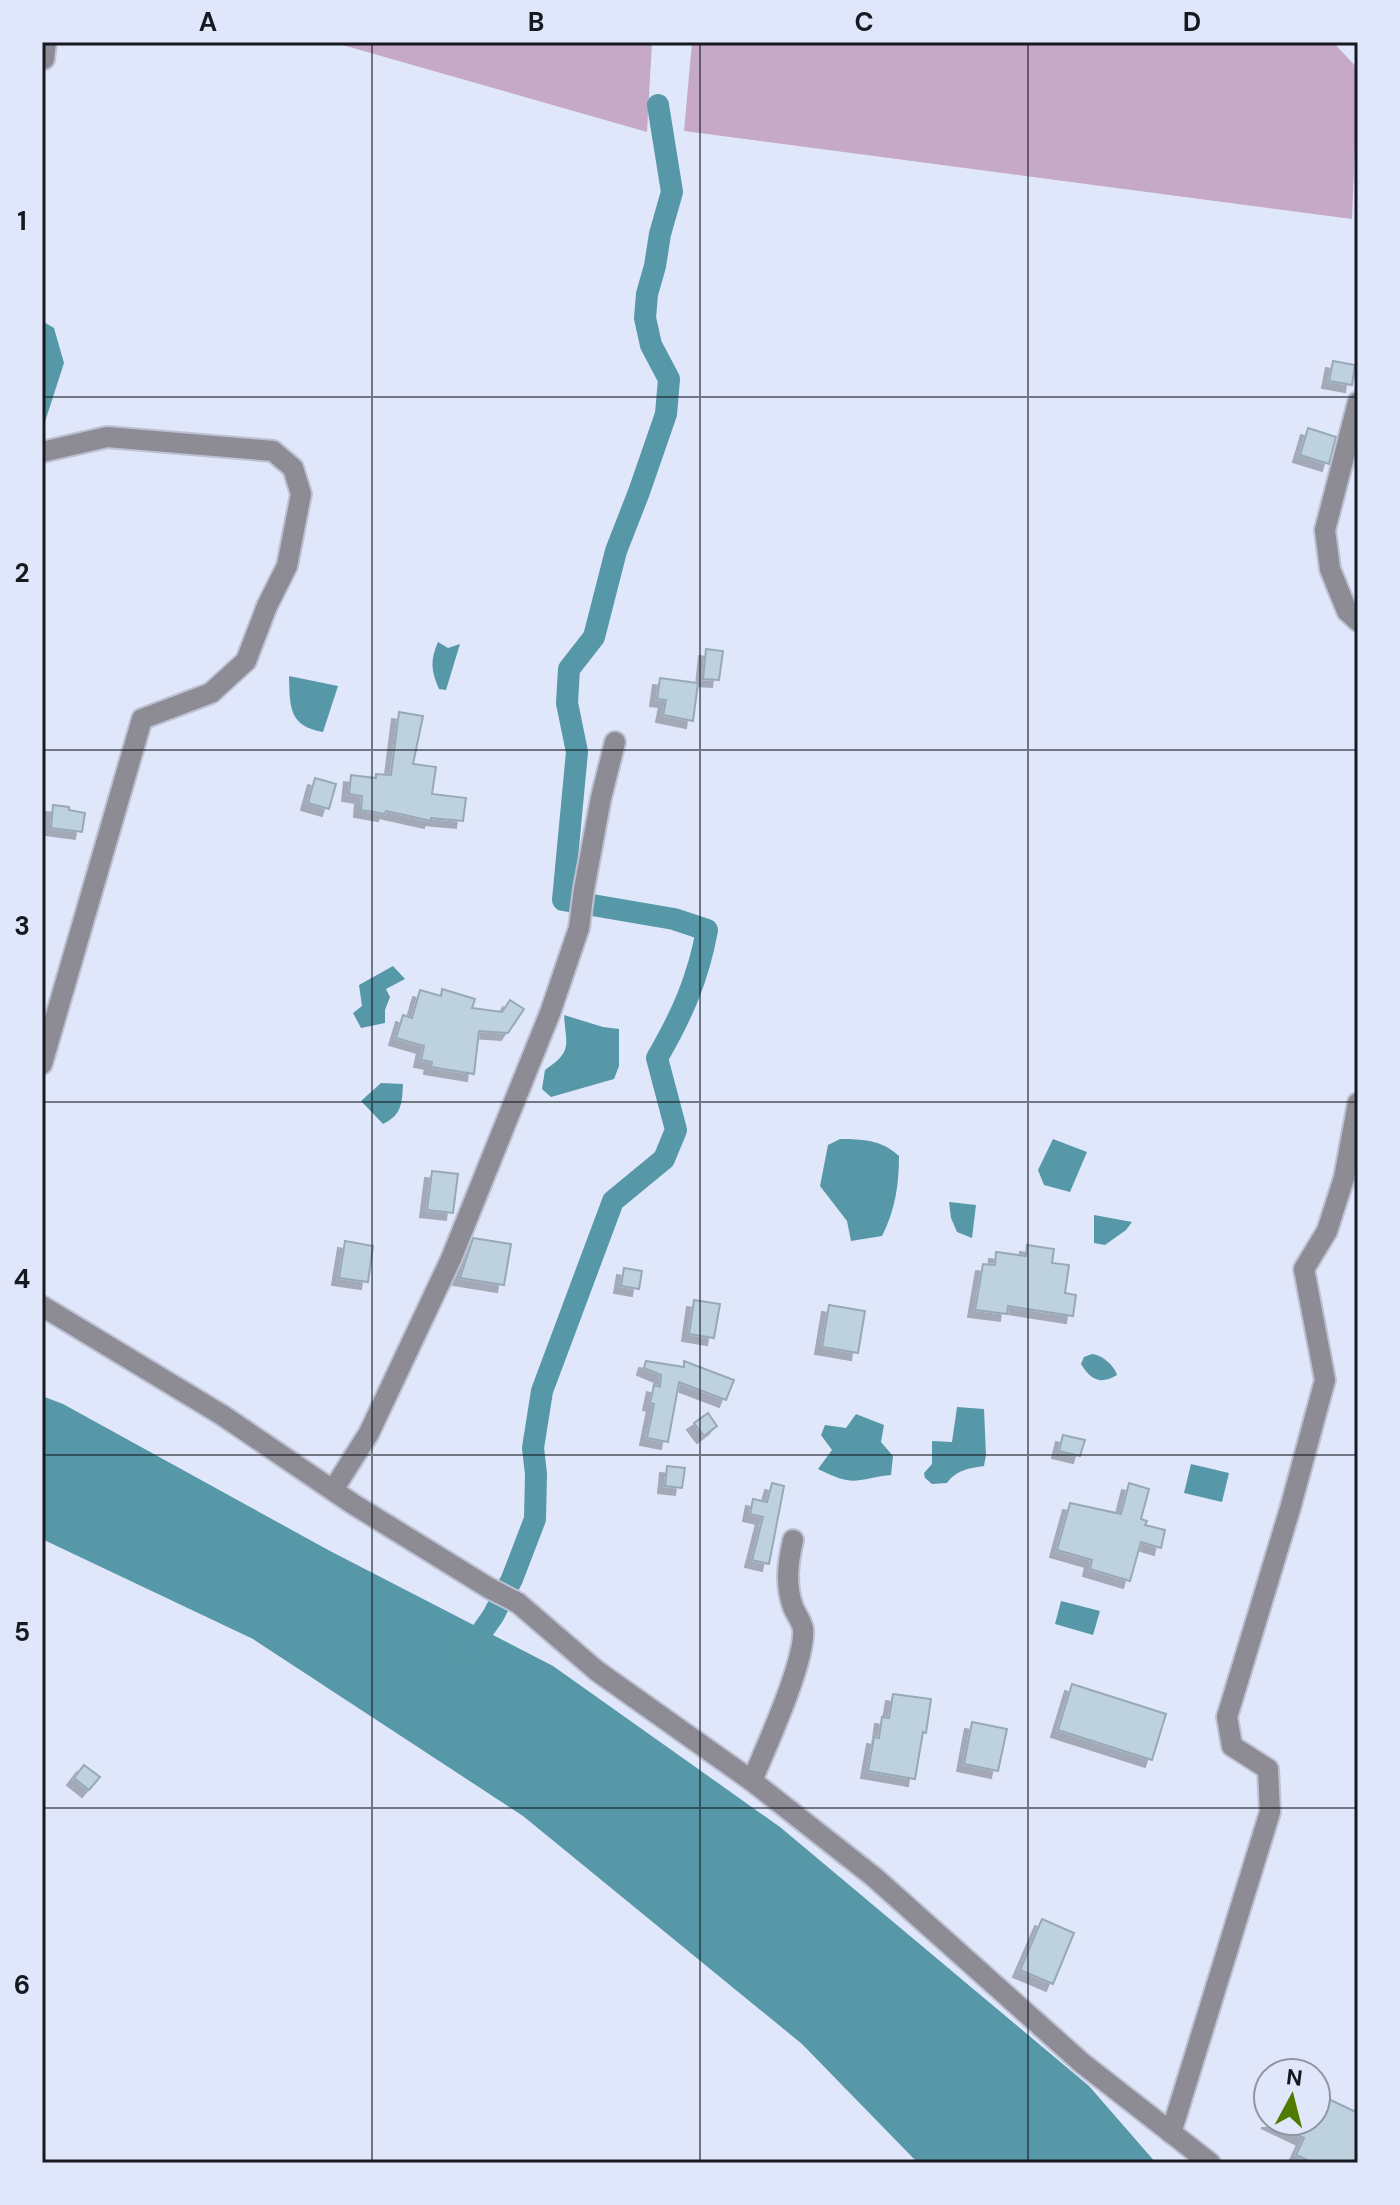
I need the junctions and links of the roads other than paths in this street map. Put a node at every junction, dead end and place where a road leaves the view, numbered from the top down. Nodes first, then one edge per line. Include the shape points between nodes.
1 (1358, 402) edge
2 (42, 452) edge
3 (1358, 621) edge
4 (615, 742) dead end
5 (42, 1064) edge
6 (1358, 1103) edge
7 (42, 1306) edge
8 (333, 1490) junction
9 (793, 1540) dead end
10 (752, 1781) junction
11 (1171, 2133) junction
12 (1210, 2163) edge

1 - 3 street via 1325,530 1330,569 1347,611
2 - 5 street via 107,437 273,451 293,468 301,494 287,566 246,661 211,693 142,719
4 - 8 street via 579,928 550,1013 451,1259 369,1433
6 - 11 street via 1344,1178 1327,1231 1304,1269 1325,1380 1227,1717 1232,1746 1268,1769 1270,1812
7 - 8 street via 210,1407
8 - 10 street via 518,1603 597,1671
9 - 10 street via 788,1588 803,1627 801,1649
10 - 11 street via 874,1877 1082,2063
11 - 12 street

